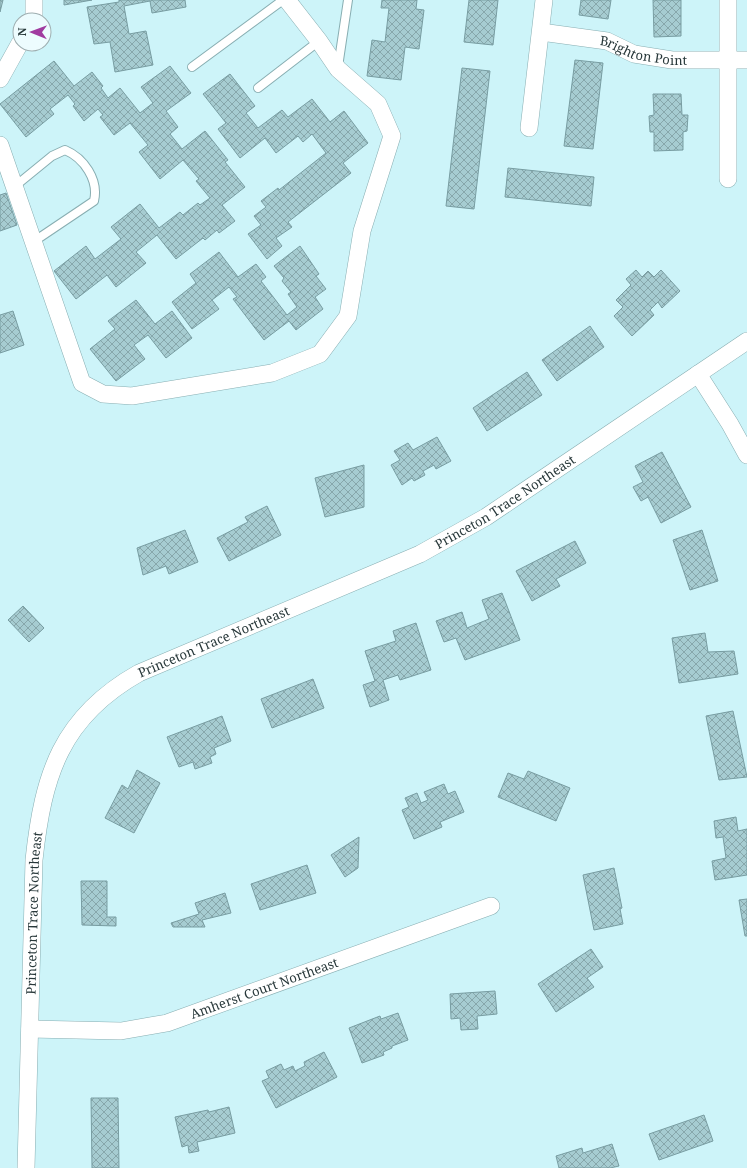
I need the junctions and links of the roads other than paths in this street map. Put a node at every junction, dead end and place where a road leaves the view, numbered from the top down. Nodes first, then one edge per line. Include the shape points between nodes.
1 (34, 0) edge
2 (283, 0) edge
3 (287, 0) edge
4 (348, 0) edge
5 (544, 0) edge
6 (728, 0) edge
7 (34, 12) edge
8 (541, 32) junction
9 (319, 41) junction
10 (15, 52) edge
11 (727, 60) junction
12 (747, 60) edge
13 (192, 67) dead end
14 (338, 69) junction
15 (0, 80) edge
16 (258, 88) dead end
17 (529, 128) dead end
18 (0, 145) edge
19 (728, 179) dead end
20 (14, 187) junction
21 (33, 242) junction
22 (747, 341) edge
23 (698, 374) junction
24 (747, 455) edge
25 (491, 906) dead end
26 (30, 1029) junction
27 (26, 1168) edge

1 - 7 street
2 - 13 lane
3 - 9 street
4 - 14 lane
5 - 8 street
6 - 11 street
8 - 11 street, Brighton Point via 607,41 634,54 672,60
8 - 17 street
9 - 14 street
9 - 16 lane
10 - 15 street
11 - 12 street, Brighton Point
11 - 19 street
14 - 21 street via 378,104 392,136 362,231 348,316 320,354 272,373 132,396 103,394 82,383
18 - 20 street
20 - 21 street
20 - 21 lane via 52,156 65,150 75,154 93,178 96,190 94,201
22 - 23 street, Princeton Trace Northeast
23 - 24 street
23 - 26 street, Princeton Trace Northeast via 448,540 139,673 117,686 95,704 77,724 62,748 48,782 39,817 34,860
25 - 26 street, Amherst Court Northeast via 167,1023 121,1031
26 - 27 street, Princeton Trace Northeast

